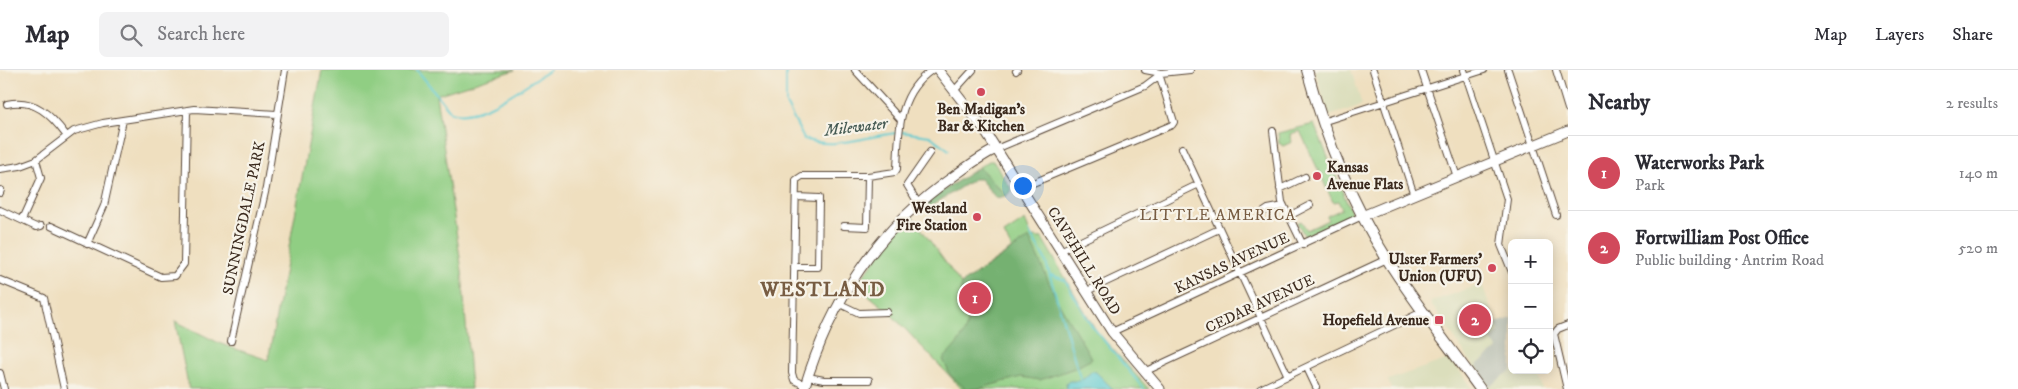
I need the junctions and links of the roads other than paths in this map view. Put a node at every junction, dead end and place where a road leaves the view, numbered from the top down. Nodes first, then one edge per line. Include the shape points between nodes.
1 (285, 70) edge
2 (855, 70) edge
3 (932, 70) edge
4 (938, 70) edge
5 (973, 70) edge
6 (1145, 70) edge
7 (1190, 70) edge
8 (1307, 70) edge
9 (1373, 70) edge
10 (1421, 70) edge
11 (1484, 70) edge
12 (1508, 70) edge
13 (1556, 70) edge
14 (1465, 73) edge
15 (1160, 75) junction
16 (1427, 89) junction
17 (954, 91) junction
18 (1384, 103) junction
19 (7, 104) dead end
20 (1568, 109) edge
21 (187, 110) junction
22 (276, 114) junction
23 (900, 119) junction
24 (123, 120) junction
25 (1322, 122) junction
26 (1273, 131) dead end
27 (1568, 131) edge
28 (66, 135) junction
29 (1533, 146) junction
30 (1182, 148) dead end
31 (996, 149) junction
32 (930, 152) dead end
33 (36, 160) junction
34 (1494, 161) junction
35 (0, 169) edge
36 (868, 176) junction
37 (1305, 177) dead end
38 (1457, 177) junction
39 (1199, 184) junction
40 (1021, 188) junction
41 (1280, 189) junction
42 (1414, 195) junction
43 (796, 197) junction
44 (918, 203) junction
45 (1310, 205) dead end
46 (1284, 206) junction
47 (0, 210) edge
48 (1262, 213) dead end
49 (1556, 215) dead end
50 (1289, 216) junction
51 (1362, 216) junction
52 (22, 220) junction
53 (41, 226) dead end
54 (51, 226) dead end
55 (844, 226) dead end
56 (1219, 229) junction
57 (87, 244) junction
58 (1303, 244) junction
59 (1060, 250) junction
60 (1387, 259) junction
61 (1508, 261) edge
62 (794, 267) junction
63 (1241, 274) junction
64 (0, 280) edge
65 (1087, 291) junction
66 (838, 303) junction
67 (1424, 311) junction
68 (887, 312) dead end
69 (1262, 317) junction
70 (1568, 325) edge
71 (1112, 332) junction
72 (230, 341) dead end
73 (1307, 368) junction
74 (0, 372) edge
75 (1144, 372) junction
76 (1288, 376) junction
77 (794, 380) junction
78 (869, 380) dead end
79 (806, 384) edge
80 (1316, 387) dead end
81 (4, 389) edge
82 (64, 389) edge
83 (794, 389) edge
84 (1160, 389) edge
85 (1260, 389) edge
86 (1480, 389) edge
87 (1567, 389) edge

1 - 22 street, SUNNINGDALE PARK
2 - 23 street
3 - 23 street via 911,91
4 - 17 street, CAVEHILL ROAD
5 - 17 street
6 - 15 street
7 - 15 street
8 - 25 main road
9 - 18 street
10 - 16 street
11 - 14 street
12 - 29 street
13 - 20 street
14 - 16 street
14 - 34 street
15 - 31 street via 1145,86
15 - 40 street via 1173,113 1172,125
16 - 18 street
16 - 38 street
17 - 31 street, CAVEHILL ROAD
18 - 25 street
18 - 42 street
19 - 28 street via 27,103 43,109
21 - 22 street
21 - 24 street
21 - 57 street via 184,264 175,276 161,277
22 - 72 street, SUNNINGDALE PARK via 266,188
23 - 36 street via 895,172
24 - 28 street via 82,128
24 - 57 street via 104,206
25 - 51 main road
26 - 41 street
27 - 29 street
28 - 33 street
29 - 34 street
29 - 49 street
30 - 39 street
31 - 40 street, CAVEHILL ROAD
31 - 44 street
32 - 44 street via 907,185
33 - 35 street
33 - 52 street via 41,178
34 - 38 street
34 - 61 street via 1507,199 1502,245
36 - 43 street via 798,177
36 - 55 street via 867,226
37 - 41 street
38 - 42 street
39 - 56 street
39 - 59 street
40 - 59 street, CAVEHILL ROAD
41 - 46 street
42 - 51 street
43 - 62 street
43 - 62 street via 820,198 818,267
44 - 66 street via 886,234
45 - 50 street
46 - 48 street
46 - 50 street
47 - 52 street
50 - 58 street
51 - 58 street, KANSAS AVENUE
51 - 60 main road
52 - 53 street
54 - 57 street
56 - 63 street
56 - 65 street
58 - 63 street, KANSAS AVENUE
59 - 65 street, CAVEHILL ROAD
60 - 67 main road
60 - 69 street, CEDAR AVENUE
62 - 77 street
63 - 69 street
63 - 71 street, KANSAS AVENUE
64 - 82 street via 44,298
65 - 71 street, CAVEHILL ROAD
66 - 68 street via 859,313
66 - 79 street via 817,348
67 - 73 street
67 - 86 main road
69 - 75 street, CEDAR AVENUE
69 - 76 street
70 - 87 street via 1554,334
71 - 75 street, CAVEHILL ROAD
73 - 76 street
73 - 80 street
74 - 81 street
75 - 84 street, CAVEHILL ROAD
76 - 85 street
77 - 79 street
77 - 83 street
78 - 79 street via 824,380

